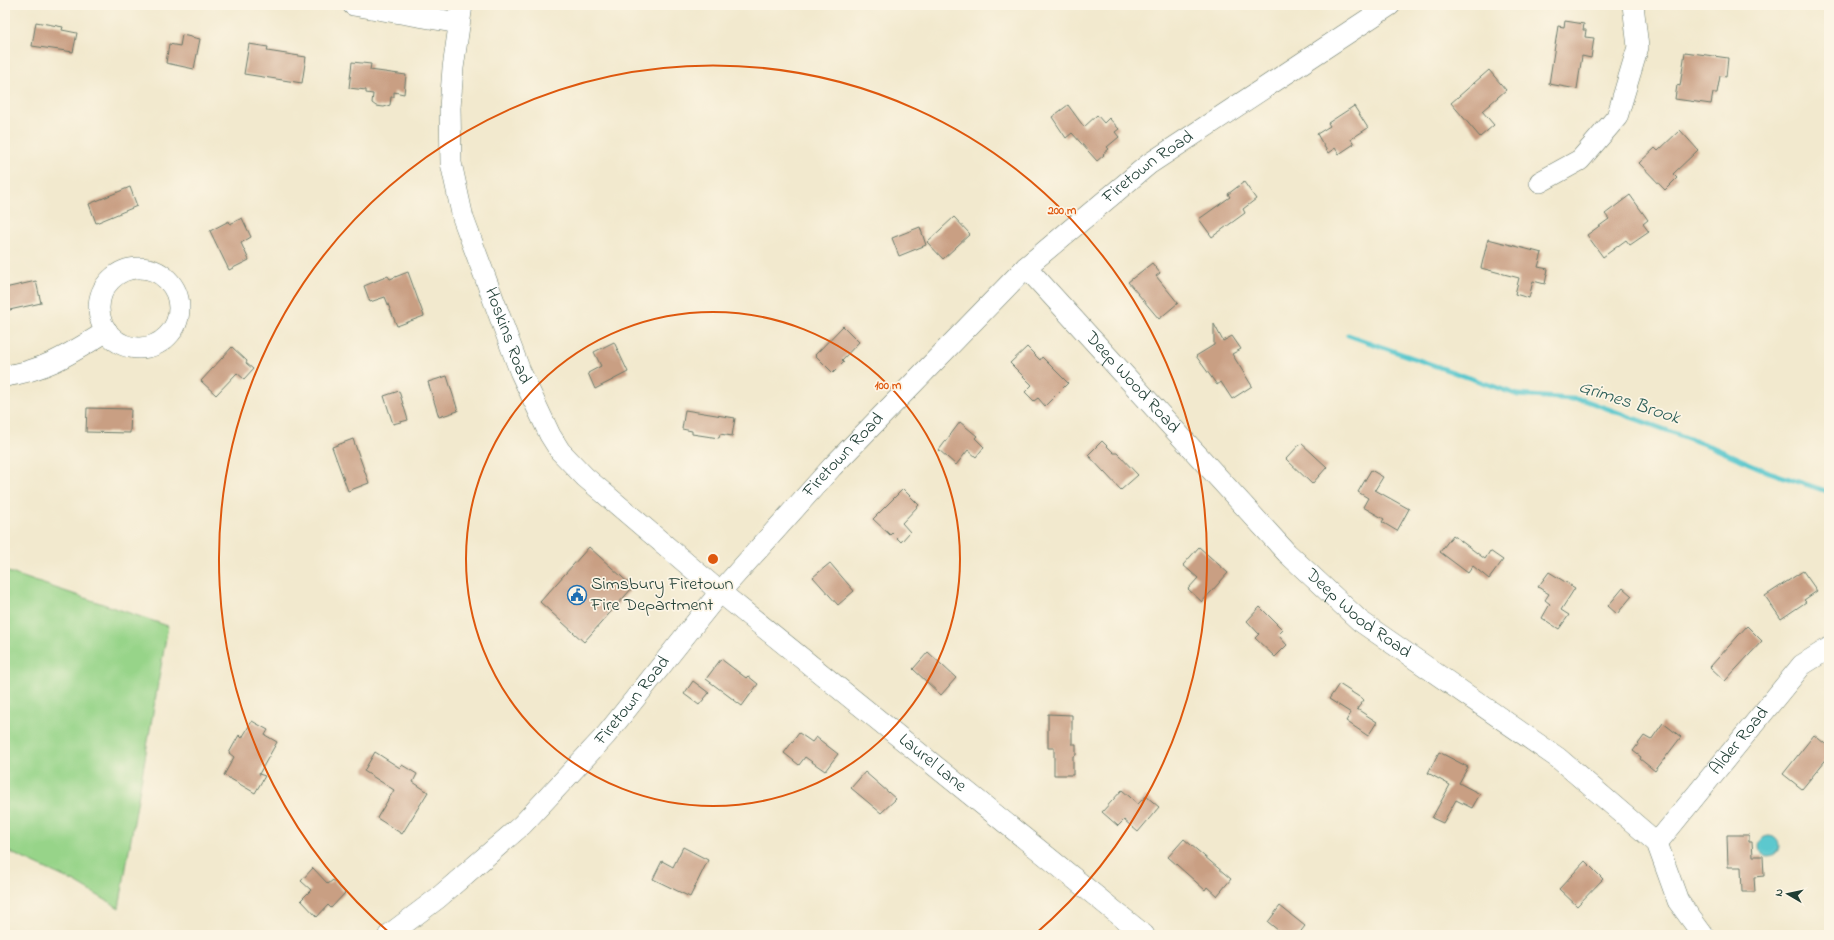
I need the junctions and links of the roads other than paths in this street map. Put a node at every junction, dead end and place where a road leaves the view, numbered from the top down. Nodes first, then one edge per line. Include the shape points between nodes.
1 (353, 5) edge
2 (1390, 5) edge
3 (1634, 5) edge
4 (461, 14) edge
5 (1540, 182) dead end
6 (1026, 267) junction
7 (106, 331) dead end
8 (5, 376) edge
9 (720, 592) junction
10 (1829, 648) edge
11 (1657, 843) junction
12 (389, 935) edge
13 (1144, 935) edge
14 (1703, 935) edge

1 - 4 street
2 - 6 street, Firetown Road via 1149,164
3 - 5 street via 1638,47 1617,117 1580,160
4 - 9 street, Hoskins Road via 450,108 451,163 463,218 520,371 560,452
6 - 9 street, Firetown Road via 832,467
6 - 11 street, Deep Wood Road via 1287,553 1360,621 1558,758
7 - 8 street via 54,363 28,373
9 - 12 street, Firetown Road via 606,735 522,825 438,898
9 - 13 street, Laurel Lane
10 - 11 street, Alder Road via 1802,665
11 - 14 street, Deep Wood Road via 1678,901

